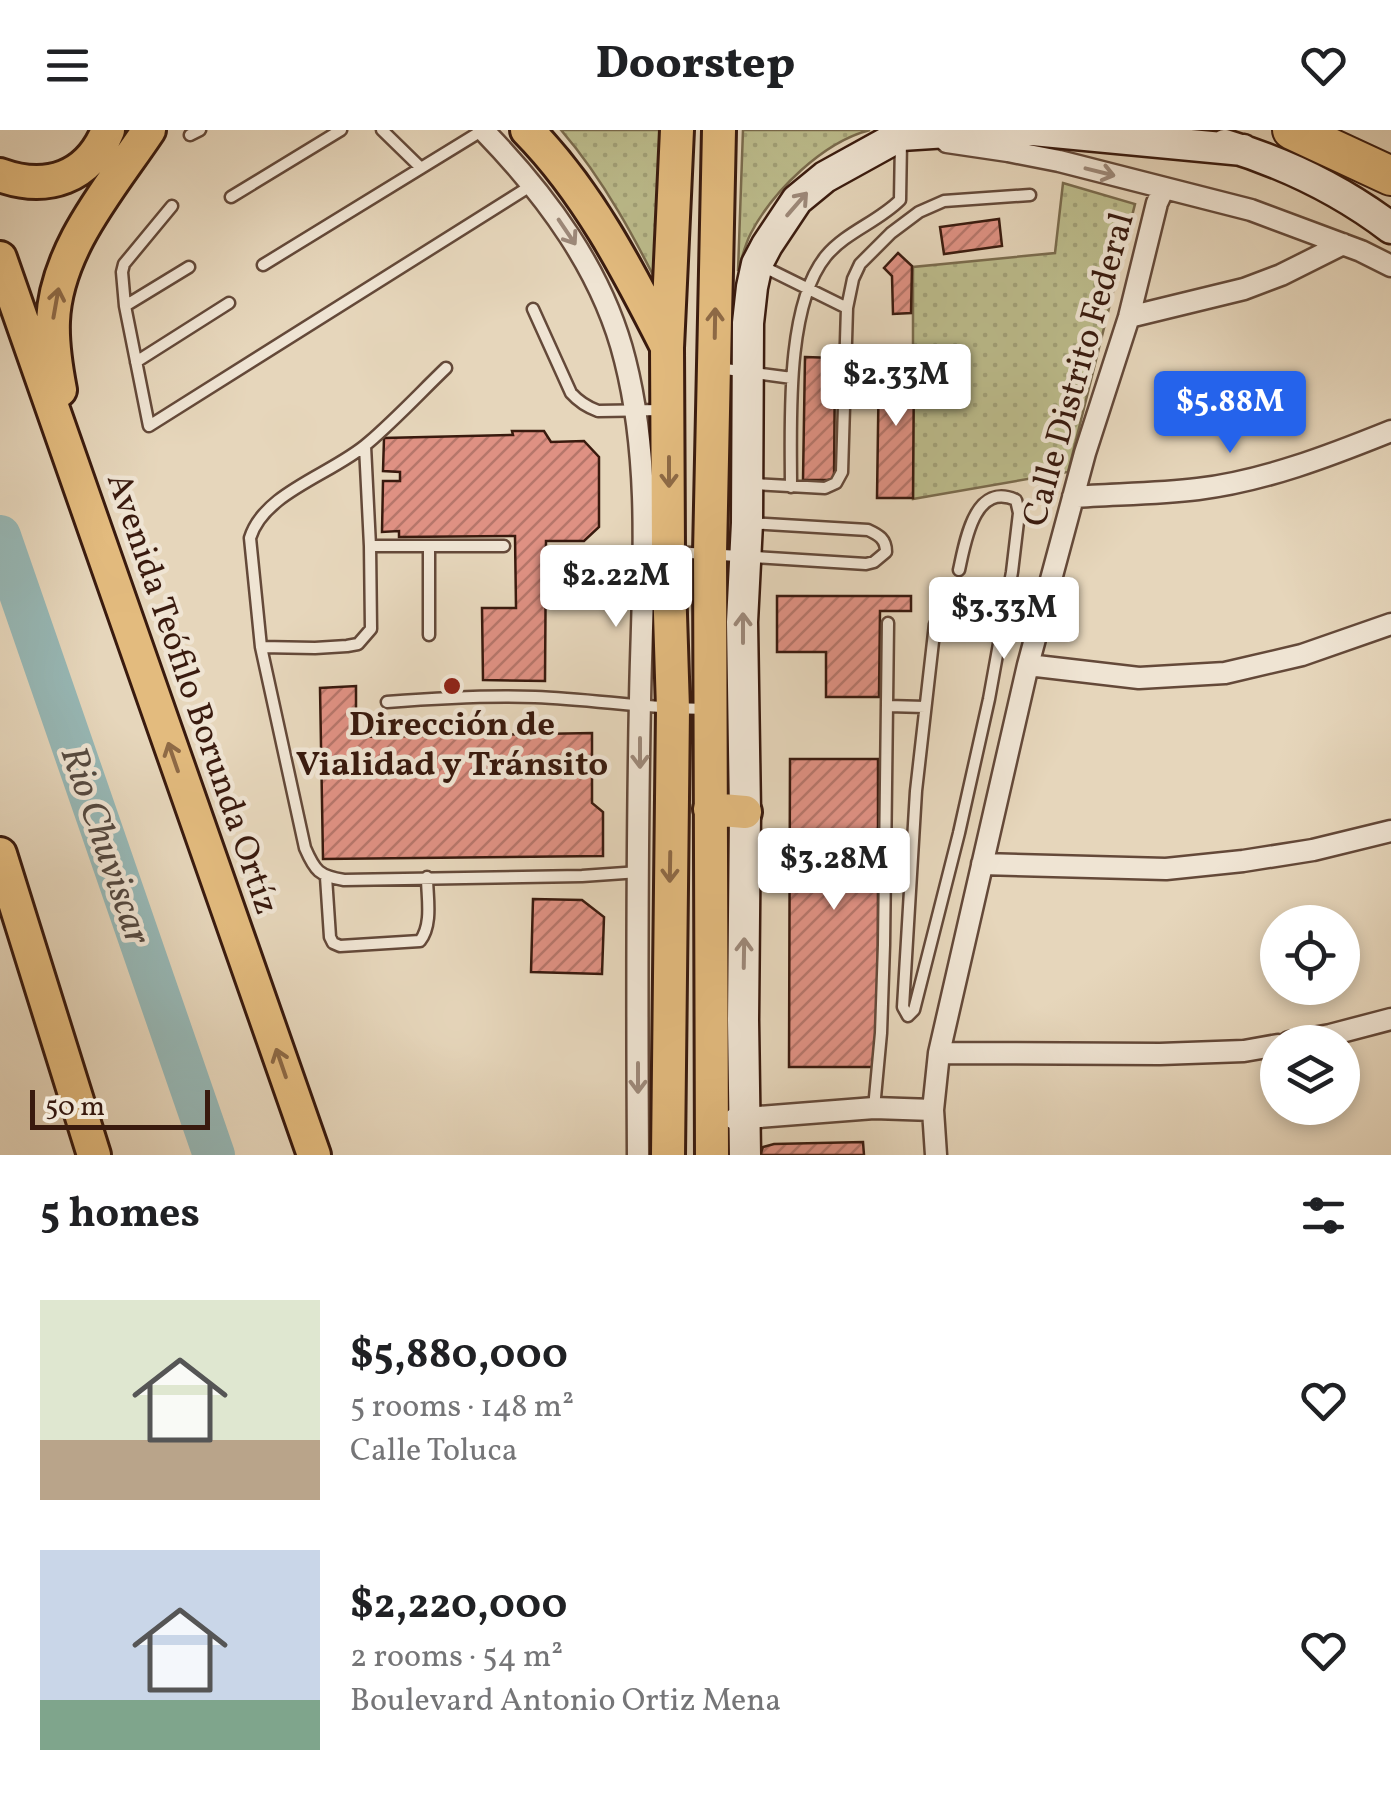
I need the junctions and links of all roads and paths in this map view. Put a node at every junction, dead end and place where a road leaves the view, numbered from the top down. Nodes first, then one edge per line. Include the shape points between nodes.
1 (108, 130) edge
2 (149, 130) edge
3 (341, 130) edge
4 (382, 130) edge
5 (483, 130) edge
6 (527, 130) edge
7 (677, 130) edge
8 (719, 130) edge
9 (1178, 130) edge
10 (1292, 130) edge
11 (1354, 130) edge
12 (898, 133) edge
13 (1243, 150) junction
14 (1391, 150) edge
15 (421, 168) junction
16 (0, 174) edge
17 (1391, 176) edge
18 (533, 185) junction
19 (1164, 188) junction
20 (1030, 195) dead end
21 (231, 197) dead end
22 (172, 206) dead end
23 (1391, 228) edge
24 (1343, 244) junction
25 (0, 258) edge
26 (758, 264) junction
27 (263, 265) dead end
28 (1391, 266) edge
29 (189, 267) dead end
30 (808, 287) junction
31 (229, 303) dead end
32 (124, 306) junction
33 (847, 308) junction
34 (534, 310) dead end
35 (1130, 316) junction
36 (668, 348) junction
37 (136, 362) junction
38 (446, 368) dead end
39 (731, 370) junction
40 (792, 378) junction
41 (669, 410) junction
42 (635, 411) junction
43 (1391, 431) edge
44 (365, 446) junction
45 (747, 484) junction
46 (791, 487) junction
47 (1074, 497) junction
48 (84, 502) junction
49 (747, 523) junction
50 (370, 546) junction
51 (429, 546) junction
52 (504, 546) dead end
53 (656, 551) junction
54 (710, 554) junction
55 (746, 556) junction
56 (959, 570) dead end
57 (888, 623) dead end
58 (935, 624) dead end
59 (1391, 624) edge
60 (429, 636) dead end
61 (261, 647) junction
62 (1028, 665) junction
63 (388, 702) dead end
64 (744, 704) junction
65 (640, 705) junction
66 (888, 706) junction
67 (925, 707) junction
68 (673, 709) junction
69 (710, 709) junction
70 (710, 809) junction
71 (745, 812) junction
72 (1391, 831) edge
73 (0, 854) edge
74 (982, 864) junction
75 (639, 872) junction
76 (427, 877) junction
77 (326, 878) junction
78 (1391, 1019) edge
79 (727, 1020) junction
80 (1360, 1027) edge
81 (1260, 1048) edge
82 (939, 1052) junction
83 (874, 1108) junction
84 (934, 1110) junction
85 (728, 1119) junction
86 (94, 1155) edge
87 (314, 1155) edge
88 (638, 1155) edge
89 (668, 1155) edge
90 (712, 1155) edge
91 (745, 1155) edge
92 (936, 1155) edge

1 - 16 main road via 100,150 76,174 41,184
48 -> 2 main road via 57,375 53,320 73,250
3 - 21 lane
4 - 15 lane
5 - 15 lane
5 - 18 street
6 - 36 main road via 594,214
7 - 36 main road
39 -> 8 main road
9 - 13 street
10 - 17 highway
11 - 14 highway
12 - 13 street via 1033,130
12 -> 19 street via 1008,150
26 -> 12 street via 797,200
12 - 30 lane via 900,200 828,253
13 - 23 street via 1296,170
15 - 27 lane
18 - 37 lane via 149,426
18 -> 42 street via 583,256 612,318
19 - 24 street
19 - 35 street, Calle Distrito Federal
20 - 33 lane via 944,201 919,212 860,264
22 - 32 lane via 124,264
24 - 28 street
24 - 35 street via 1244,289
25 - 48 main road, Avenida Teófilo Borunda Ortíz
26 - 30 lane
26 - 39 street
29 - 32 lane
30 - 33 lane
30 - 40 lane
31 - 37 lane
32 - 37 lane
33 - 46 lane via 842,472 825,488
34 - 42 lane via 576,400 598,411
35 - 47 street, Calle Distrito Federal
36 - 41 main road
38 - 44 lane
39 - 40 lane
39 - 45 street
39 - 54 main road
40 - 46 lane
41 - 42 lane
41 -> 53 main road
42 - 53 street
43 - 47 street via 1276,472 1200,488
44 - 50 lane
44 - 61 lane via 283,497 254,524
45 - 46 lane
45 - 49 street
47 - 62 street, Calle Distrito Federal
87 -> 48 main road, Avenida Teófilo Borunda Ortíz
49 - 55 street
49 - 55 lane via 868,530 884,541 886,552 866,564
50 - 51 lane
50 - 61 lane via 372,616 366,637 347,646
51 - 52 lane
51 - 60 lane
53 - 54 lane
53 - 65 street
53 - 68 main road
54 - 55 lane
54 - 69 main road
64 -> 55 street
56 - 67 lane via 974,516 988,500 1011,496 1020,514 989,699 960,833 908,1016 905,962
57 - 66 lane
58 - 67 lane
59 - 62 street via 1224,673 1138,678
61 - 77 lane via 305,848
62 - 74 street, Calle Distrito Federal
63 - 65 lane via 534,696
64 - 69 lane
64 - 71 street
65 - 68 lane
65 -> 75 street
66 - 67 lane
66 - 83 lane
68 - 69 lane
68 -> 89 main road
69 - 70 main road
70 - 71 main road
70 - 79 main road
79 -> 71 street
72 - 74 street via 1313,850 1166,870
73 - 86 main road
74 - 82 street, Calle Distrito Federal
75 - 76 lane
75 -> 88 street
76 - 77 lane
76 - 77 lane via 428,926 420,940 340,946 330,937
78 - 80 street
79 - 85 main road
81 - 82 street
82 - 84 street, Calle Distrito Federal
83 - 84 street
83 - 85 street
84 - 92 street, Calle Distrito Federal
85 - 90 main road
85 - 91 street

